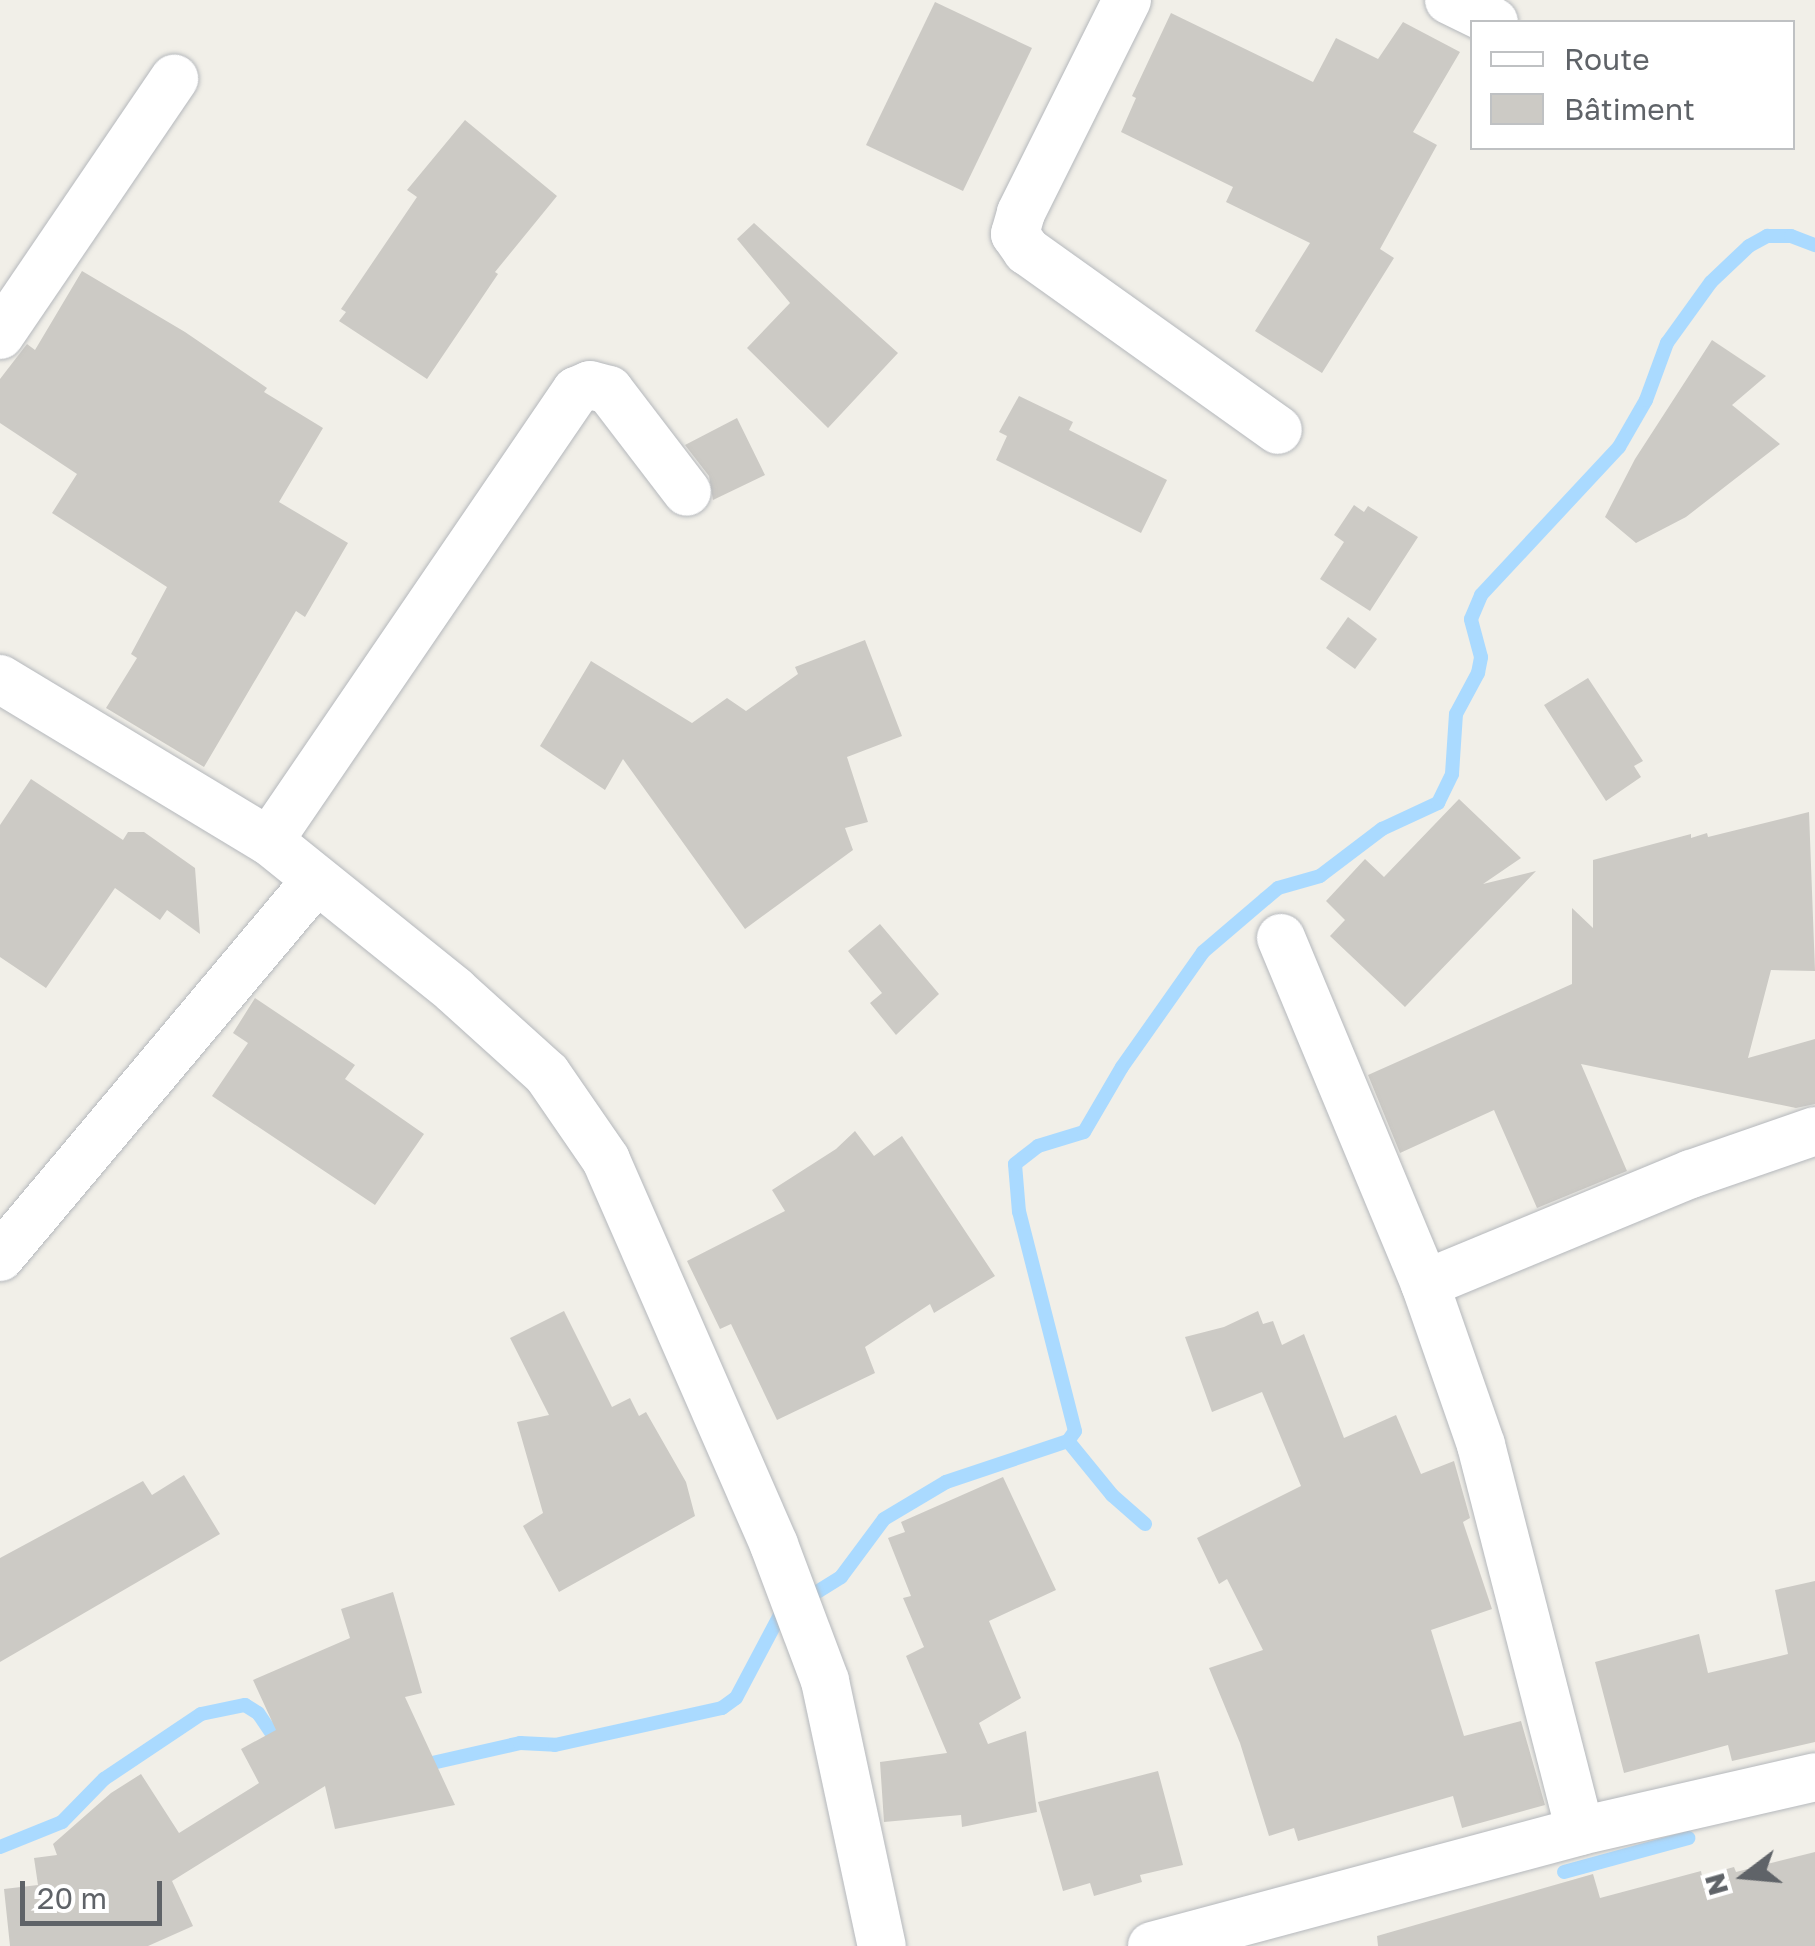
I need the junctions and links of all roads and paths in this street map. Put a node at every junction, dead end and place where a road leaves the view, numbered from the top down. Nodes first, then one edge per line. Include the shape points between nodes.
1 (1128, 0) edge
2 (1449, 0) edge
3 (1490, 20) edge
4 (174, 79) dead end
5 (0, 335) edge
6 (1278, 430) dead end
7 (687, 492) dead end
8 (0, 679) edge
9 (269, 840) junction
10 (316, 880) junction
11 (1280, 938) dead end
12 (1815, 1130) edge
13 (0, 1257) edge
14 (1425, 1284) junction
15 (1815, 1777) edge
16 (1580, 1831) junction
17 (882, 1946) edge
18 (1152, 1946) edge

1 - 6 street via 1015,234 1026,251
2 - 3 street
4 - 5 street
7 - 9 street via 609,390 590,384 576,391
8 - 9 street
9 - 10 street
10 - 13 street
10 - 17 street via 547,1074 606,1160 774,1545 825,1681
11 - 14 street
12 - 14 street
14 - 16 street via 1481,1445
15 - 16 street
16 - 18 street

